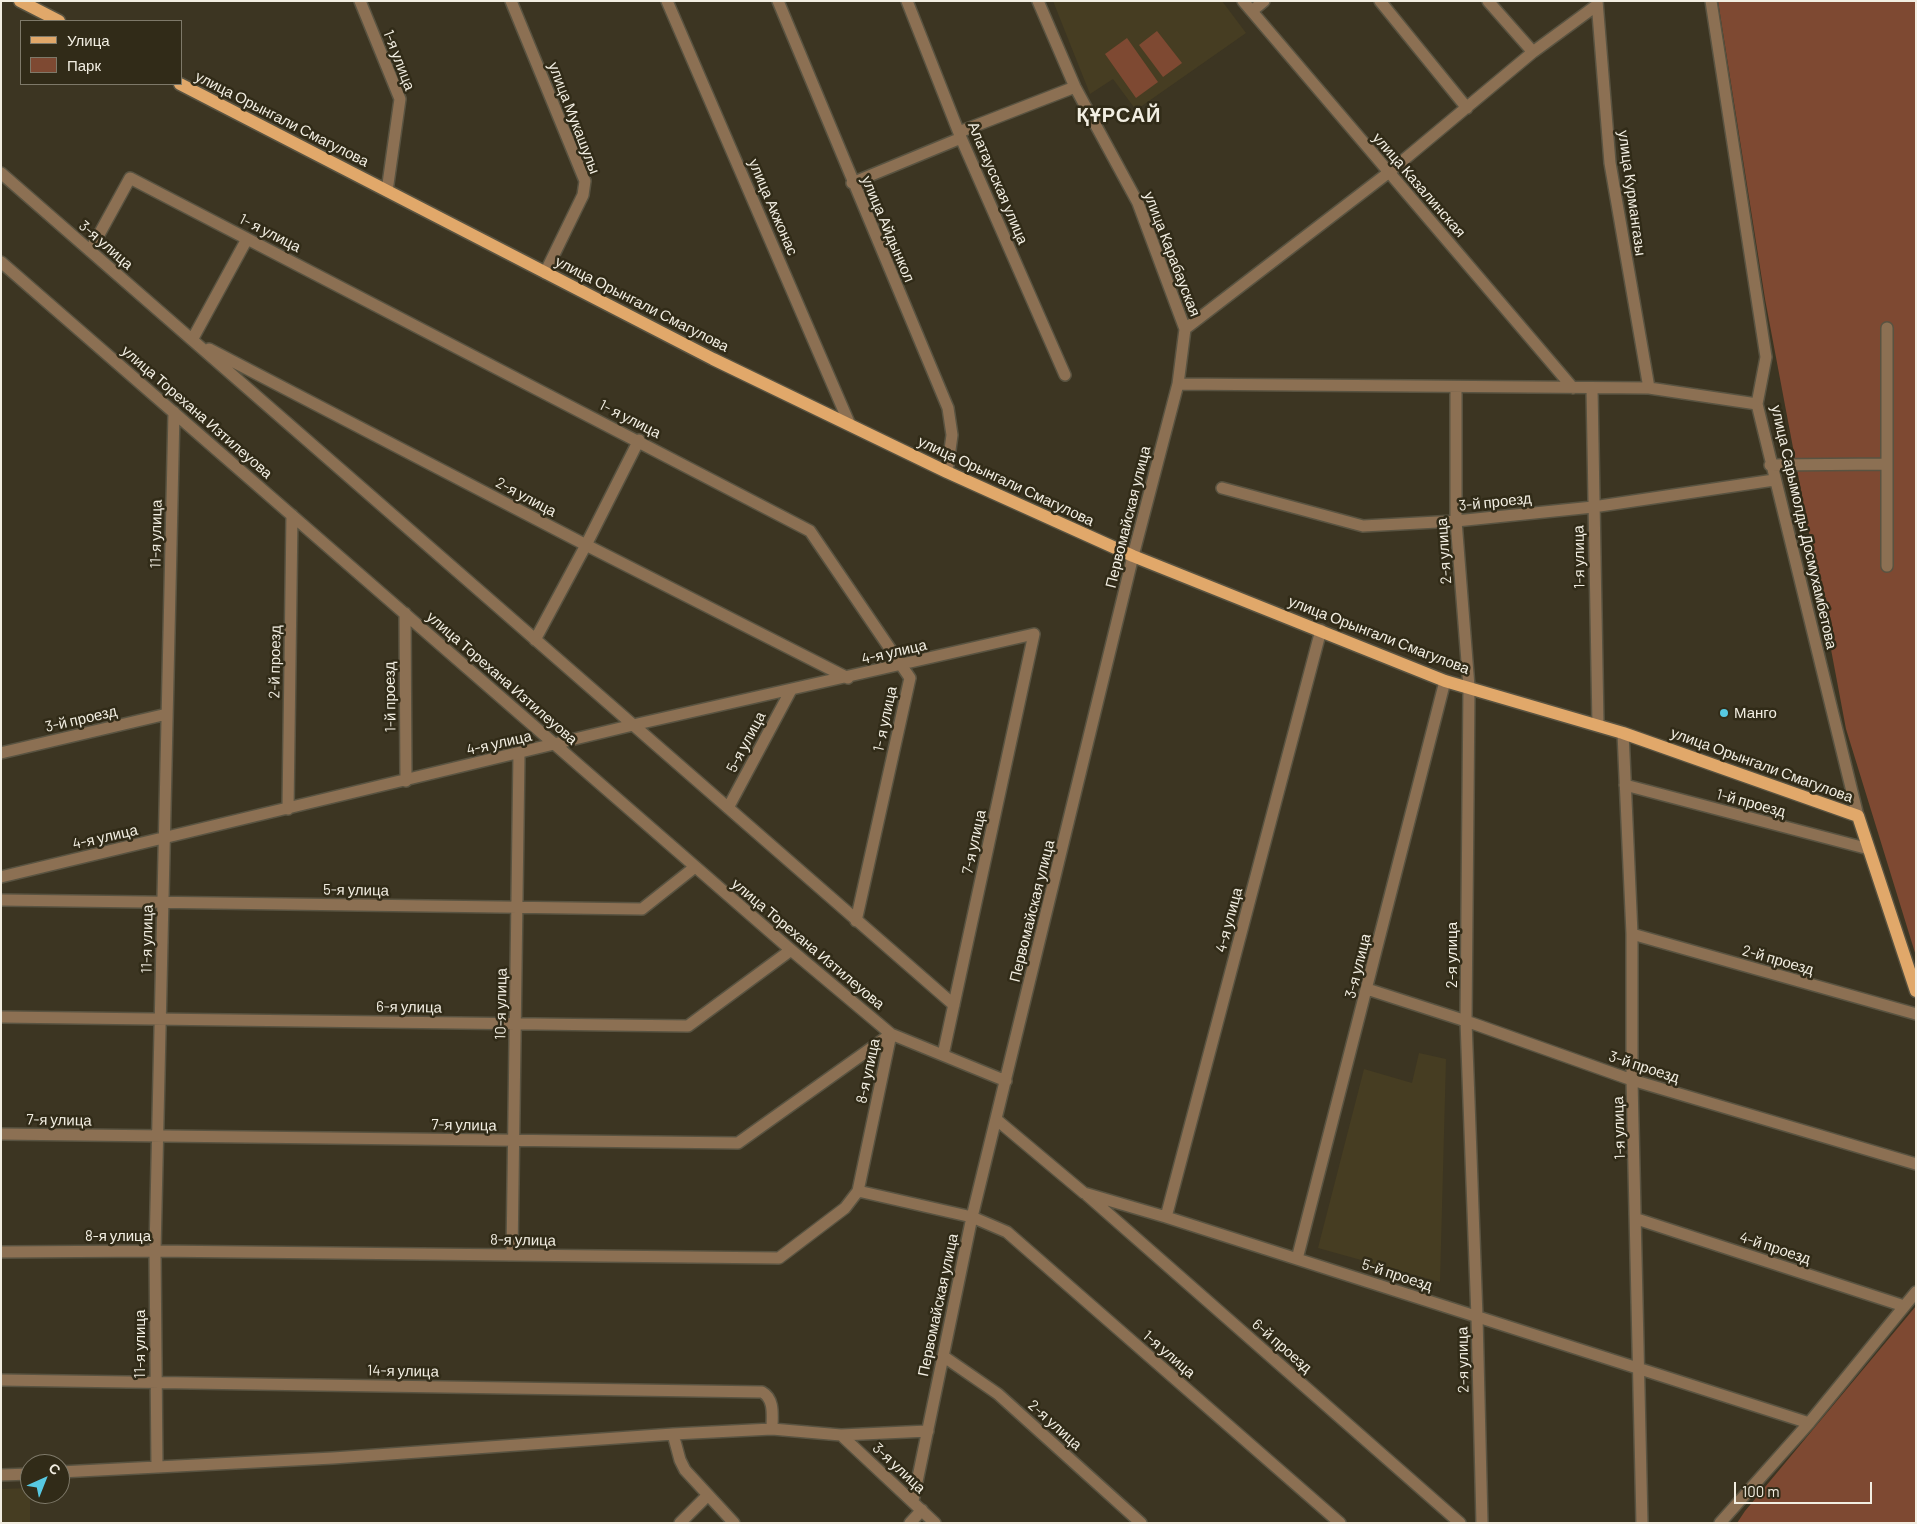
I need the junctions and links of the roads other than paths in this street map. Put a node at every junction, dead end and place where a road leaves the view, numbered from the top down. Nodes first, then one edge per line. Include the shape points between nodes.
1 (20, 1) edge
2 (360, 1) edge
3 (511, 1) edge
4 (667, 1) edge
5 (778, 1) edge
6 (907, 1) edge
7 (1038, 1) edge
8 (1243, 1) edge
9 (1264, 1) edge
10 (1380, 1) edge
11 (1488, 1) edge
12 (1711, 1) edge
13 (1597, 3) edge
14 (1252, 12) junction
15 (57, 20) edge
16 (1533, 52) junction
17 (182, 85) edge
18 (1075, 87) junction
19 (1467, 108) junction
20 (960, 135) junction
21 (1, 173) edge
22 (1388, 173) junction
23 (852, 183) junction
24 (387, 191) junction
25 (247, 239) junction
26 (90, 251) junction
27 (1, 262) edge
28 (545, 272) junction
29 (1887, 328) dead end
30 (1185, 329) junction
31 (192, 340) junction
32 (1065, 375) dead end
33 (1178, 384) junction
34 (1456, 387) junction
35 (1573, 388) junction
36 (1592, 388) junction
37 (1649, 388) junction
38 (1757, 404) junction
39 (174, 412) junction
40 (850, 425) junction
41 (639, 440) junction
42 (1887, 464) junction
43 (1770, 465) junction
44 (947, 472) junction
45 (1774, 480) junction
46 (1222, 488) dead end
47 (1593, 507) junction
48 (292, 515) junction
49 (1456, 522) junction
50 (586, 545) junction
51 (1133, 556) junction
52 (1887, 566) dead end
53 (405, 613) junction
54 (1321, 630) junction
55 (1034, 634) joint
56 (535, 640) junction
57 (900, 666) junction
58 (848, 678) junction
59 (1445, 681) junction
60 (1468, 688) junction
61 (791, 690) junction
62 (167, 714) junction
63 (633, 725) junction
64 (1598, 725) junction
65 (1623, 733) junction
66 (556, 745) junction
67 (1, 753) edge
68 (519, 754) junction
69 (406, 781) junction
70 (1625, 785) junction
71 (728, 808) junction
72 (288, 809) junction
73 (1858, 816) junction
74 (164, 838) junction
75 (1868, 850) junction
76 (695, 867) junction
77 (1, 877) edge
78 (1, 900) edge
79 (163, 902) junction
80 (517, 907) junction
81 (856, 920) junction
82 (1632, 934) junction
83 (790, 950) junction
84 (1367, 989) junction
85 (1916, 992) edge
86 (954, 1006) junction
87 (1916, 1014) edge
88 (1, 1017) edge
89 (160, 1019) junction
90 (1466, 1020) junction
91 (515, 1024) junction
92 (891, 1034) junction
93 (943, 1055) junction
94 (1632, 1080) junction
95 (1006, 1081) junction
96 (997, 1120) junction
97 (1, 1134) edge
98 (158, 1136) junction
99 (514, 1140) junction
100 (1916, 1164) edge
101 (858, 1191) junction
102 (1084, 1193) junction
103 (972, 1217) junction
104 (1166, 1217) junction
105 (1637, 1219) junction
106 (155, 1251) junction
107 (1, 1252) edge
108 (512, 1255) junction
109 (1297, 1259) junction
110 (1916, 1292) edge
111 (1904, 1306) junction
112 (1478, 1317) junction
113 (943, 1356) junction
114 (1638, 1369) junction
115 (1, 1380) edge
116 (155, 1381) junction
117 (1808, 1423) junction
118 (772, 1430) junction
119 (928, 1431) junction
120 (673, 1434) junction
121 (841, 1435) junction
122 (157, 1467) junction
123 (70, 1471) edge
124 (20, 1474) edge
125 (1, 1475) edge
126 (708, 1495) junction
127 (913, 1501) junction
128 (922, 1510) junction
129 (680, 1523) edge
130 (734, 1523) edge
131 (910, 1523) edge
132 (935, 1523) edge
133 (1141, 1523) edge
134 (1340, 1523) edge
135 (1460, 1523) edge
136 (1482, 1523) edge
137 (1642, 1523) edge
138 (1720, 1523) edge

1 - 15 main road
2 - 24 street, 1-я улица via 400,99
3 - 28 street, улица Мукашулы via 585,181 583,195
4 - 40 street, улица Акжонас
5 - 23 street, улица Айдынкол
6 - 20 street, Алатаусская улица
7 - 18 street, улица Карабауская
8 - 14 street, улица Казалинская
9 - 14 street
10 - 19 street
11 - 16 street
12 - 38 street, улица Сарымолды Досмухамбетова via 1766,357
13 - 16 street
13 - 37 street, улица Курмангазы via 1610,163
14 - 22 street, улица Казалинская
16 - 19 street
17 - 24 main road, улица Орынгали Смагулова
18 - 20 street
18 - 30 street, улица Карабауская via 1138,203
19 - 22 street
20 - 23 street
20 - 32 street, Алатаусская улица
21 - 26 street, 3-я улица
22 - 30 street
22 - 35 street, улица Казалинская
23 - 44 street, улица Айдынкол via 948,408 952,435
24 - 28 main road, улица Орынгали Смагулова
25 - 26 street, 1- я улица via 130,178
25 - 31 street
25 - 41 street, 1- я улица
26 - 31 street, 3-я улица
27 - 39 street, улица Торехана Изтилеуова
28 - 40 main road, улица Орынгали Смагулова
29 - 42 street
30 - 33 street, Первомайская улица
31 - 50 street, 2-я улица
31 - 56 street
33 - 34 street
33 - 51 street, Первомайская улица
34 - 35 street
34 - 49 street, 2-я улица
35 - 36 street
36 - 37 street
36 - 47 street, 1-я улица
37 - 38 street
38 - 43 street, улица Сарымолды Досмухамбетова
39 - 48 street, улица Торехана Изтилеуова
39 - 62 street, 11-я улица
40 - 44 main road, улица Орынгали Смагулова
41 - 50 street
41 - 57 street, 1- я улица via 810,531
42 - 43 street
42 - 52 street
43 - 45 street, улица Сарымолды Досмухамбетова
44 - 51 main road, улица Орынгали Смагулова
45 - 47 street, 3-й проезд
45 - 73 street, улица Сарымолды Досмухамбетова
46 - 49 street, 3-й проезд via 1363,526
47 - 49 street, 3-й проезд
47 - 64 street, 1-я улица
48 - 53 street, улица Торехана Изтилеуова
48 - 72 street, 2-й проезд
49 - 60 street, 2-я улица
50 - 56 street
50 - 58 street, 2-я улица
51 - 54 main road, улица Орынгали Смагулова
51 - 95 street, Первомайская улица
53 - 66 street, улица Торехана Изтилеуова
53 - 69 street, 1-й проезд
54 - 59 main road, улица Орынгали Смагулова
54 - 104 street, 4-я улица
55 - 57 street, 4-я улица
55 - 86 street, 7-я улица
56 - 63 street
57 - 58 street, 4-я улица
57 - 81 street, 1- я улица via 910,678
58 - 61 street, 4-я улица
59 - 60 main road, улица Орынгали Смагулова
59 - 84 street, 3-я улица
60 - 64 main road, улица Орынгали Смагулова
60 - 90 street, 2-я улица
61 - 63 street, 4-я улица
61 - 71 street, 5-я улица
62 - 67 street, 3-й проезд
62 - 74 street, 11-я улица
63 - 66 street, 4-я улица
63 - 71 street
64 - 65 main road, улица Орынгали Смагулова
65 - 70 street, 1-я улица
65 - 73 main road, улица Орынгали Смагулова
66 - 68 street, 4-я улица
66 - 76 street, улица Торехана Изтилеуова
68 - 69 street, 4-я улица
68 - 80 street, 10-я улица
69 - 72 street, 4-я улица
70 - 75 street, 1-й проезд
70 - 82 street, 1-я улица
71 - 81 street
72 - 74 street, 4-я улица
73 - 75 main road, улица Сарымолды Досмухамбетова
74 - 77 street, 4-я улица
74 - 79 street, 11-я улица
75 - 85 main road, улица Сарымолды Досмухамбетова
76 - 80 street, 5-я улица via 642,909
76 - 83 street, улица Торехана Изтилеуова
78 - 79 street, 5-я улица
79 - 80 street, 5-я улица
79 - 89 street, 11-я улица
80 - 91 street, 10-я улица
81 - 86 street
82 - 87 street, 2-й проезд
82 - 94 street, 1-я улица
83 - 91 street, 6-я улица via 688,1026
83 - 92 street, улица Торехана Изтилеуова
84 - 90 street, 3-й проезд
84 - 109 street, 3-я улица
86 - 93 street, 7-я улица
88 - 89 street, 6-я улица
89 - 91 street, 6-я улица
89 - 98 street, 11-я улица
90 - 94 street, 3-й проезд
90 - 112 street, 2-я улица
91 - 99 street, 10-я улица
92 - 93 street, улица Торехана Изтилеуова
92 - 99 street, 7-я улица via 738,1143
92 - 101 street, 8-я улица
93 - 95 street, улица Торехана Изтилеуова
94 - 100 street, 3-й проезд
94 - 105 street, 1-я улица
95 - 96 street, Первомайская улица
96 - 102 street, 5-й проезд
96 - 103 street, Первомайская улица
97 - 98 street, 7-я улица
98 - 99 street, 7-я улица
98 - 106 street, 11-я улица
99 - 108 street, 10-я улица
101 - 103 street, 1-я улица
101 - 108 street, 8-я улица via 845,1208 779,1258
102 - 104 street, 5-й проезд
102 - 135 street, 6-й проезд
103 - 113 street, Первомайская улица
103 - 134 street, 1-я улица via 1006,1232
104 - 109 street, 5-й проезд
105 - 111 street, 4-й проезд
105 - 114 street, 1-я улица
106 - 107 street, 8-я улица
106 - 108 street, 8-я улица
106 - 116 street, 11-я улица
109 - 112 street, 5-й проезд
110 - 111 street
111 - 117 street
112 - 114 street, 5-й проезд
112 - 136 street, 2-я улица
113 - 119 street, Первомайская улица
113 - 133 street, 2-я улица via 998,1394
114 - 117 street, 5-й проезд
114 - 137 street, 1-я улица
115 - 116 street, 14-я улица
116 - 118 street, 14-я улица via 762,1392 771,1402
116 - 122 street, 11-я улица
117 - 138 street
118 - 120 street
118 - 121 street
119 - 121 street
119 - 127 street, Первомайская улица
120 - 122 street
120 - 126 street via 685,1470
121 - 127 street, 3-я улица
122 - 123 street
124 - 125 street
126 - 129 street
126 - 130 street
127 - 128 street, 3-я улица
128 - 131 street
128 - 132 street, 3-я улица

